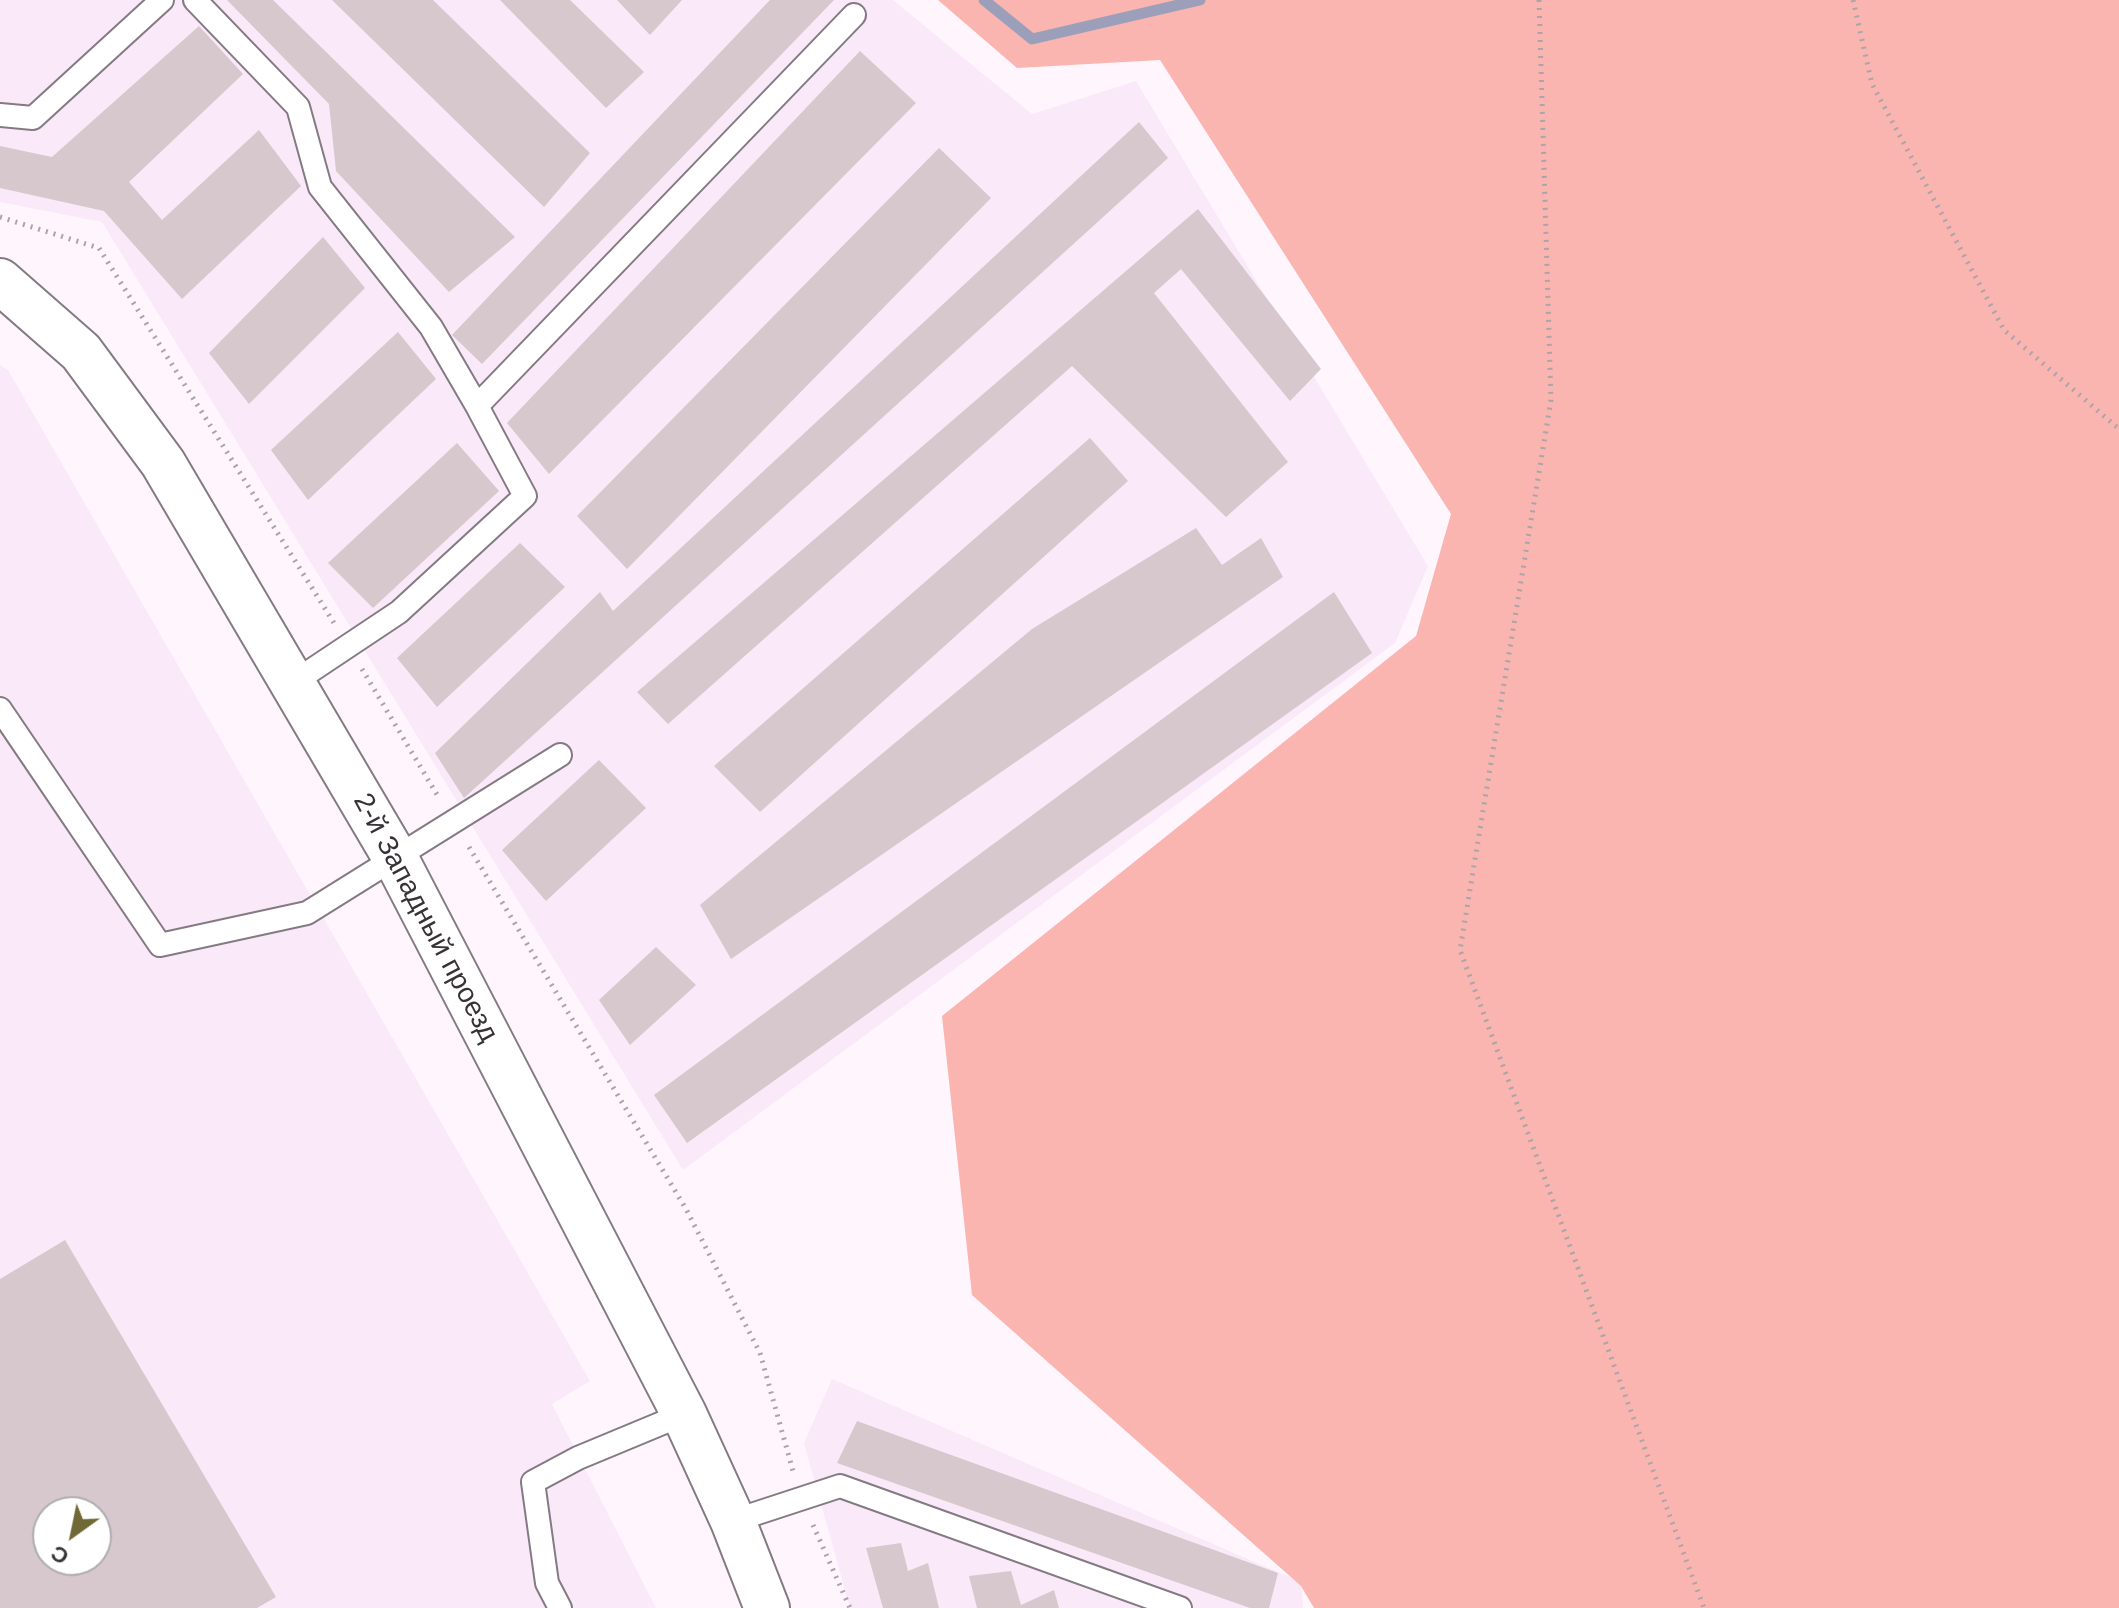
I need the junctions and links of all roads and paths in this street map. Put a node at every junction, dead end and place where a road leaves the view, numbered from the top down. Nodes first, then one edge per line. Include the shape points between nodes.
1 (162, 0) edge
2 (195, 0) edge
3 (1539, 0) edge
4 (1853, 0) edge
5 (854, 15) dead end
6 (0, 115) edge
7 (0, 217) edge
8 (0, 281) edge
9 (477, 406) junction
10 (2119, 429) edge
11 (348, 646) junction
12 (294, 682) junction
13 (0, 709) edge
14 (560, 755) dead end
15 (454, 822) junction
16 (396, 859) junction
17 (684, 1414) junction
18 (800, 1499) junction
19 (733, 1521) junction
20 (560, 1608) edge
21 (767, 1608) edge
22 (850, 1608) edge
23 (1180, 1608) edge
24 (1704, 1608) edge

1 - 6 lane via 33,118
2 - 9 lane via 298,107 320,187 431,327
3 - 24 path via 1551,400 1460,950
4 - 10 path via 1872,84 2004,330
5 - 9 lane
7 - 11 path via 99,248
8 - 12 street, 2-й Западный проезд via 81,352 163,463
9 - 11 lane via 525,496 399,612
11 - 12 lane
11 - 15 path
12 - 16 street, 2-й Западный проезд
13 - 16 lane via 160,945 307,913
14 - 15 lane
15 - 16 lane
15 - 18 path via 686,1209 760,1353
16 - 17 street, 2-й Западный проезд
17 - 19 street, 2-й Западный проезд
17 - 20 lane via 533,1482 547,1583
18 - 19 lane
18 - 22 path
18 - 23 lane via 840,1486
19 - 21 street, 2-й Западный проезд

